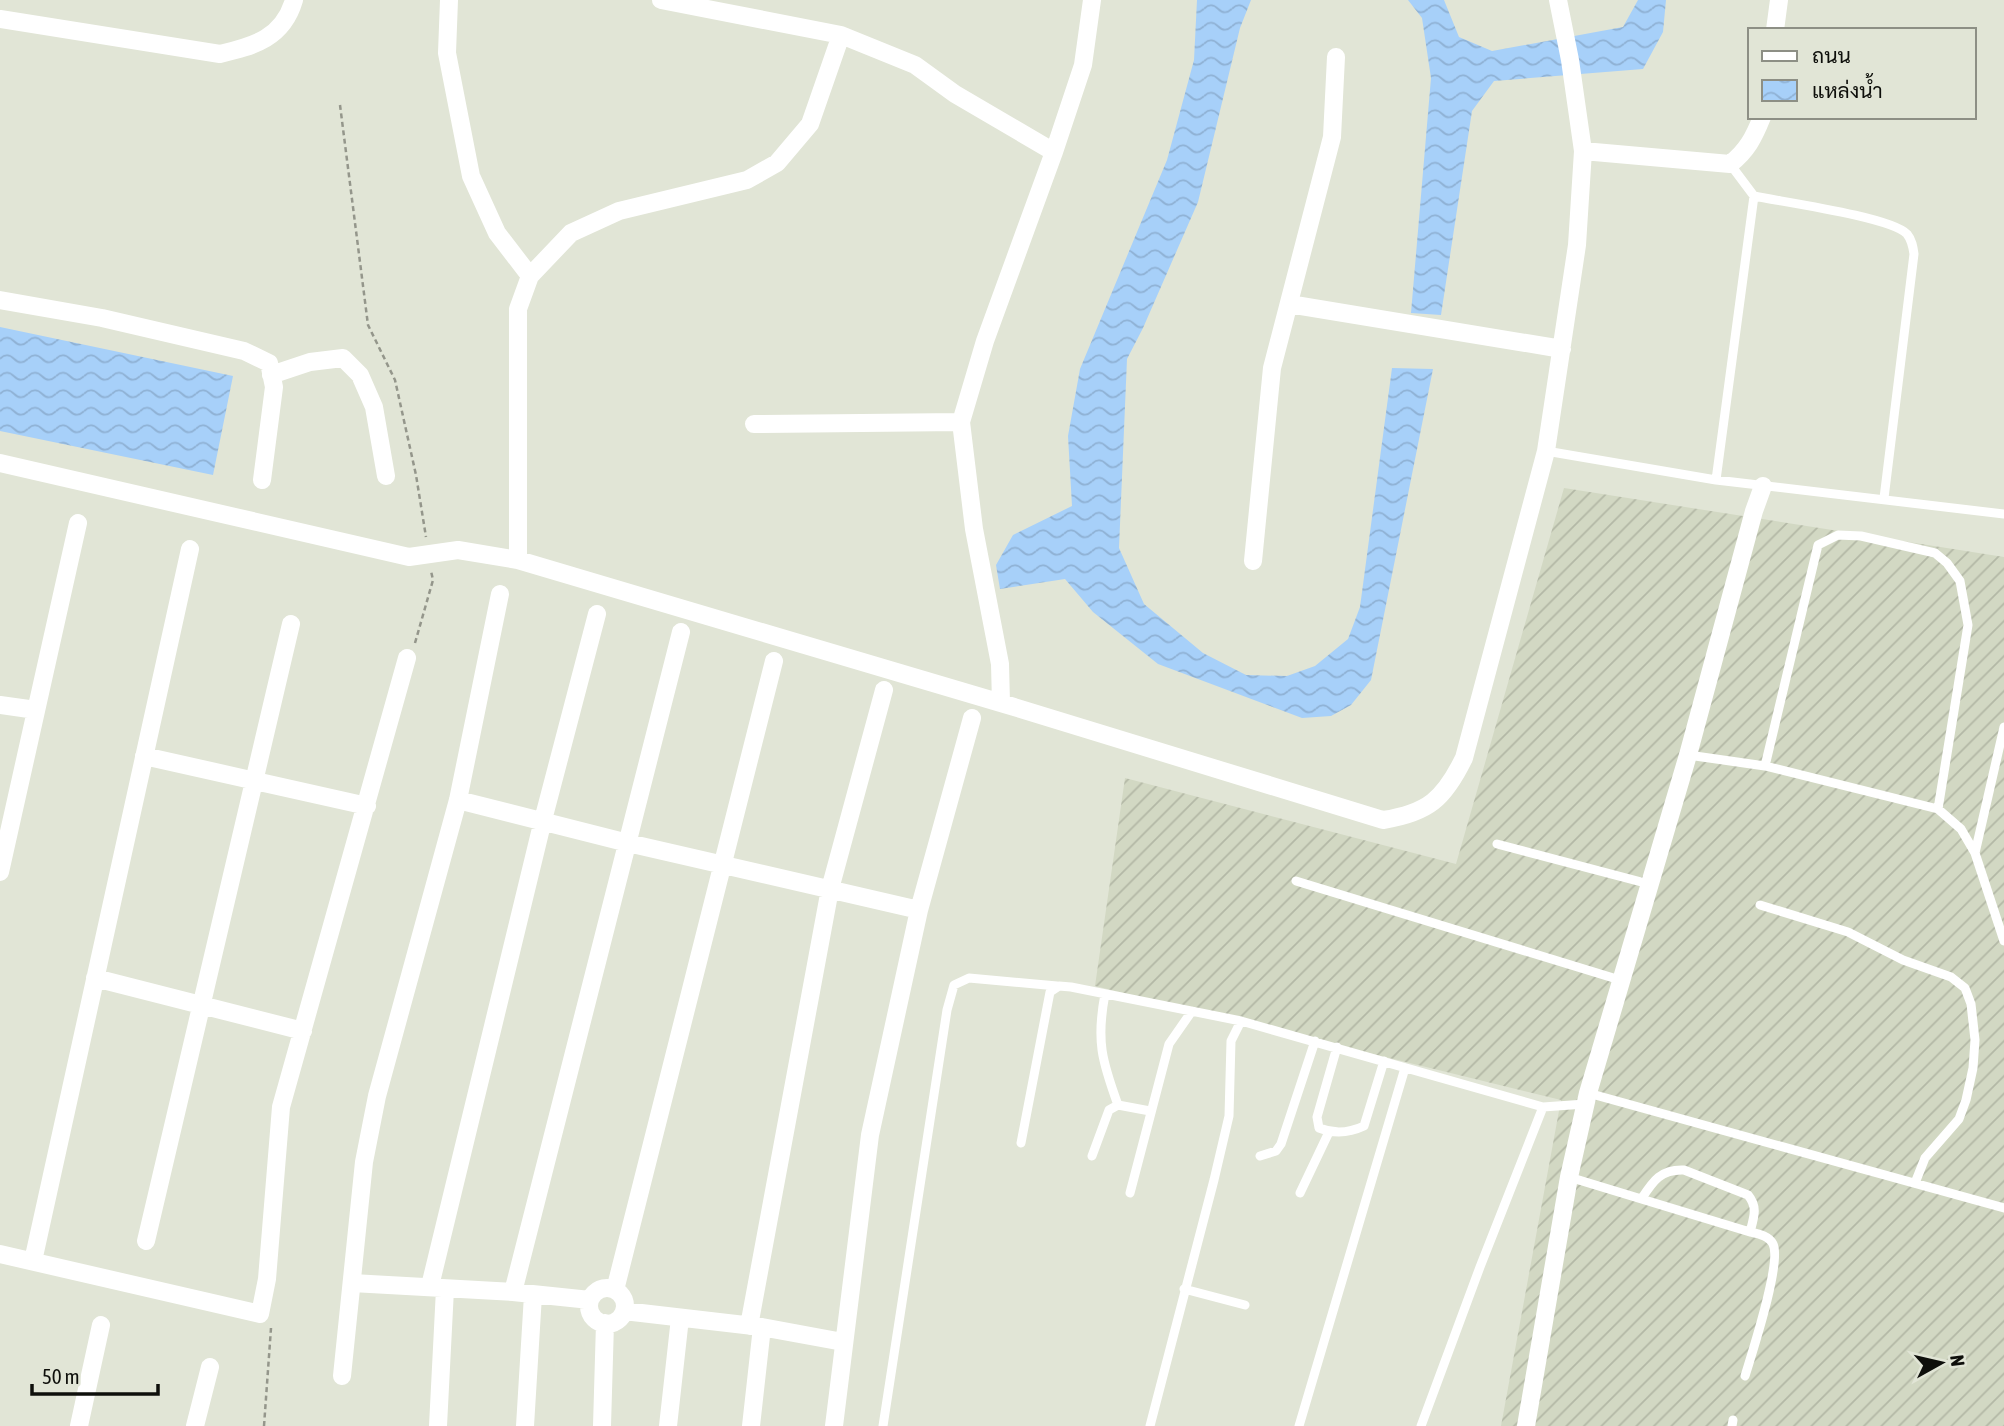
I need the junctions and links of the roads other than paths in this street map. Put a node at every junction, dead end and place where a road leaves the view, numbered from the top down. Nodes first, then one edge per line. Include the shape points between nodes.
1 (294, 0) edge
2 (449, 0) edge
3 (661, 0) edge
4 (1091, 0) edge
5 (1558, 0) edge
6 (1779, 0) edge
7 (0, 19) edge
8 (1775, 28) edge
9 (841, 35) junction
10 (1336, 57) dead end
11 (1761, 119) edge
12 (1583, 150) junction
13 (1054, 152) junction
14 (1730, 164) junction
15 (1755, 196) junction
16 (530, 276) junction
17 (0, 300) edge
18 (1289, 304) junction
19 (1562, 349) junction
20 (271, 375) junction
21 (961, 422) junction
22 (754, 424) dead end
23 (1546, 451) junction
24 (0, 463) edge
25 (386, 477) dead end
26 (261, 480) dead end
27 (1716, 480) junction
28 (1763, 486) junction
29 (1884, 498) junction
30 (2004, 514) edge
31 (79, 523) dead end
32 (190, 549) dead end
33 (518, 560) junction
34 (1252, 561) dead end
35 (500, 594) dead end
36 (597, 614) dead end
37 (291, 624) dead end
38 (681, 632) dead end
39 (411, 652) road end
40 (774, 661) dead end
41 (884, 690) dead end
42 (1001, 703) junction
43 (0, 705) edge
44 (36, 710) junction
45 (972, 718) dead end
46 (2004, 727) edge
47 (1688, 755) junction
48 (144, 756) junction
49 (1765, 766) junction
50 (254, 780) junction
51 (458, 800) junction
52 (367, 806) junction
53 (1938, 809) junction
54 (543, 820) junction
55 (628, 843) junction
56 (1497, 844) dead end
57 (1975, 853) junction
58 (722, 864) junction
59 (0, 872) edge
60 (1296, 881) dead end
61 (1649, 884) junction
62 (830, 889) junction
63 (1760, 905) dead end
64 (919, 910) junction
65 (2004, 941) edge
66 (95, 978) junction
67 (1620, 980) junction
68 (1059, 986) junction
69 (1105, 994) junction
70 (201, 1005) junction
71 (1192, 1011) junction
72 (1241, 1021) junction
73 (303, 1031) junction
74 (1315, 1041) junction
75 (1337, 1047) junction
76 (1384, 1061) junction
77 (1405, 1068) junction
78 (1586, 1098) junction
79 (1118, 1105) junction
80 (1543, 1107) junction
81 (1150, 1111) junction
82 (1329, 1132) junction
83 (1021, 1143) dead end
84 (1092, 1156) dead end
85 (1260, 1156) dead end
86 (1569, 1177) junction
87 (1915, 1183) junction
88 (1130, 1193) dead end
89 (1300, 1193) dead end
90 (1642, 1198) junction
91 (2004, 1208) edge
92 (1750, 1232) junction
93 (146, 1241) dead end
94 (0, 1254) edge
95 (33, 1261) junction
96 (352, 1283) junction
97 (438, 1288) junction
98 (1184, 1289) junction
99 (615, 1290) junction
100 (513, 1292) junction
101 (533, 1295) junction
102 (590, 1300) junction
103 (1245, 1305) dead end
104 (624, 1311) junction
105 (680, 1318) junction
106 (605, 1323) junction
107 (101, 1325) dead end
108 (755, 1327) junction
109 (843, 1342) junction
110 (210, 1367) dead end
111 (342, 1376) dead end
112 (1745, 1376) dead end
113 (79, 1426) edge
114 (195, 1426) edge
115 (438, 1426) edge
116 (525, 1426) edge
117 (602, 1426) edge
118 (668, 1426) edge
119 (751, 1426) edge
120 (834, 1426) edge
121 (883, 1426) edge
122 (1150, 1426) edge
123 (1298, 1426) edge
124 (1421, 1426) edge
125 (1526, 1426) edge

1 - 7 street via 286,18 267,39 220,54
2 - 16 street via 447,53 471,176 497,233
3 - 9 street
4 - 13 street via 1083,65
5 - 12 street
6 - 8 street
9 - 13 street via 915,65
9 - 16 street via 810,124 778,163 747,180 619,211 571,233
10 - 18 street via 1332,137
11 - 14 street via 1754,139
12 - 14 street
12 - 19 street via 1577,245
13 - 21 street via 985,341
14 - 15 lane
15 - 27 lane
15 - 29 lane via 1853,215 1899,228 1909,236 1914,254
16 - 33 street via 518,309
17 - 20 street via 244,351 269,363
18 - 19 street
18 - 34 street via 1272,368
19 - 23 street
20 - 25 street via 310,362 343,358 360,375 374,407
20 - 26 street via 274,387
21 - 22 street
21 - 42 street via 974,529 1000,664
23 - 27 lane
23 - 42 street via 1464,758 1442,794 1409,816 1383,820
24 - 33 street via 409,557 458,550
27 - 28 lane
28 - 29 lane
28 - 47 street
29 - 30 lane
31 - 44 street
32 - 48 street
33 - 42 street
35 - 51 street
36 - 54 street
37 - 50 street
38 - 55 street
39 - 52 street
40 - 58 street
41 - 62 street
43 - 44 street
44 - 59 street
45 - 64 street
46 - 57 lane
47 - 49 lane
47 - 61 street
48 - 50 street
48 - 66 street
49 - 53 lane
49 - 53 lane via 1818,545 1838,535 1861,536 1935,553 1960,581 1968,625
50 - 52 street
50 - 70 street
51 - 54 street
51 - 96 street via 377,1096 364,1161
52 - 73 street
53 - 57 lane via 1961,829
54 - 55 street
54 - 97 street
55 - 58 street
55 - 100 street
56 - 61 lane
57 - 65 lane
58 - 62 street
58 - 99 street
60 - 67 lane
61 - 67 street
62 - 64 street
62 - 108 street
63 - 87 lane via 1848,932 1903,960 1951,976 1965,988 1975,1040 1966,1100 1959,1119 1925,1158
64 - 109 street via 870,1135
66 - 70 street
66 - 95 street
67 - 78 street
68 - 69 lane
68 - 83 lane via 1050,992
68 - 121 lane via 969,978 954,985
69 - 71 lane
69 - 79 lane via 1100,1042
70 - 73 street
70 - 93 street
71 - 72 lane
71 - 81 lane via 1169,1044
72 - 74 lane
72 - 98 lane via 1229,1055 1229,1116
73 - 95 street via 281,1107 260,1314
74 - 75 lane
74 - 85 lane via 1281,1144 1276,1151
75 - 76 lane
75 - 82 lane via 1317,1117 1319,1128
76 - 77 lane
76 - 82 lane via 1364,1126
77 - 80 lane
77 - 123 lane
78 - 80 lane
78 - 86 street
78 - 87 lane
79 - 81 lane
79 - 84 lane via 1109,1110
80 - 124 lane
81 - 88 lane
82 - 89 lane
86 - 90 lane
86 - 125 street
87 - 91 lane
90 - 92 lane
90 - 92 lane via 1654,1179 1672,1169 1684,1170 1748,1195 1755,1202
92 - 112 lane via 1773,1243 1776,1265
94 - 95 street
96 - 97 street
96 - 111 street
97 - 100 street
97 - 115 street
98 - 103 lane
98 - 122 lane
99 - 102 street via 603,1288
99 - 104 street via 624,1299
100 - 101 street
101 - 102 street
101 - 116 street
102 - 106 street via 590,1312
104 - 105 street
104 - 106 street via 617,1321
105 - 108 street
105 - 118 street
106 - 117 street
107 - 113 street
108 - 109 street
108 - 119 street
109 - 120 street
110 - 114 street

